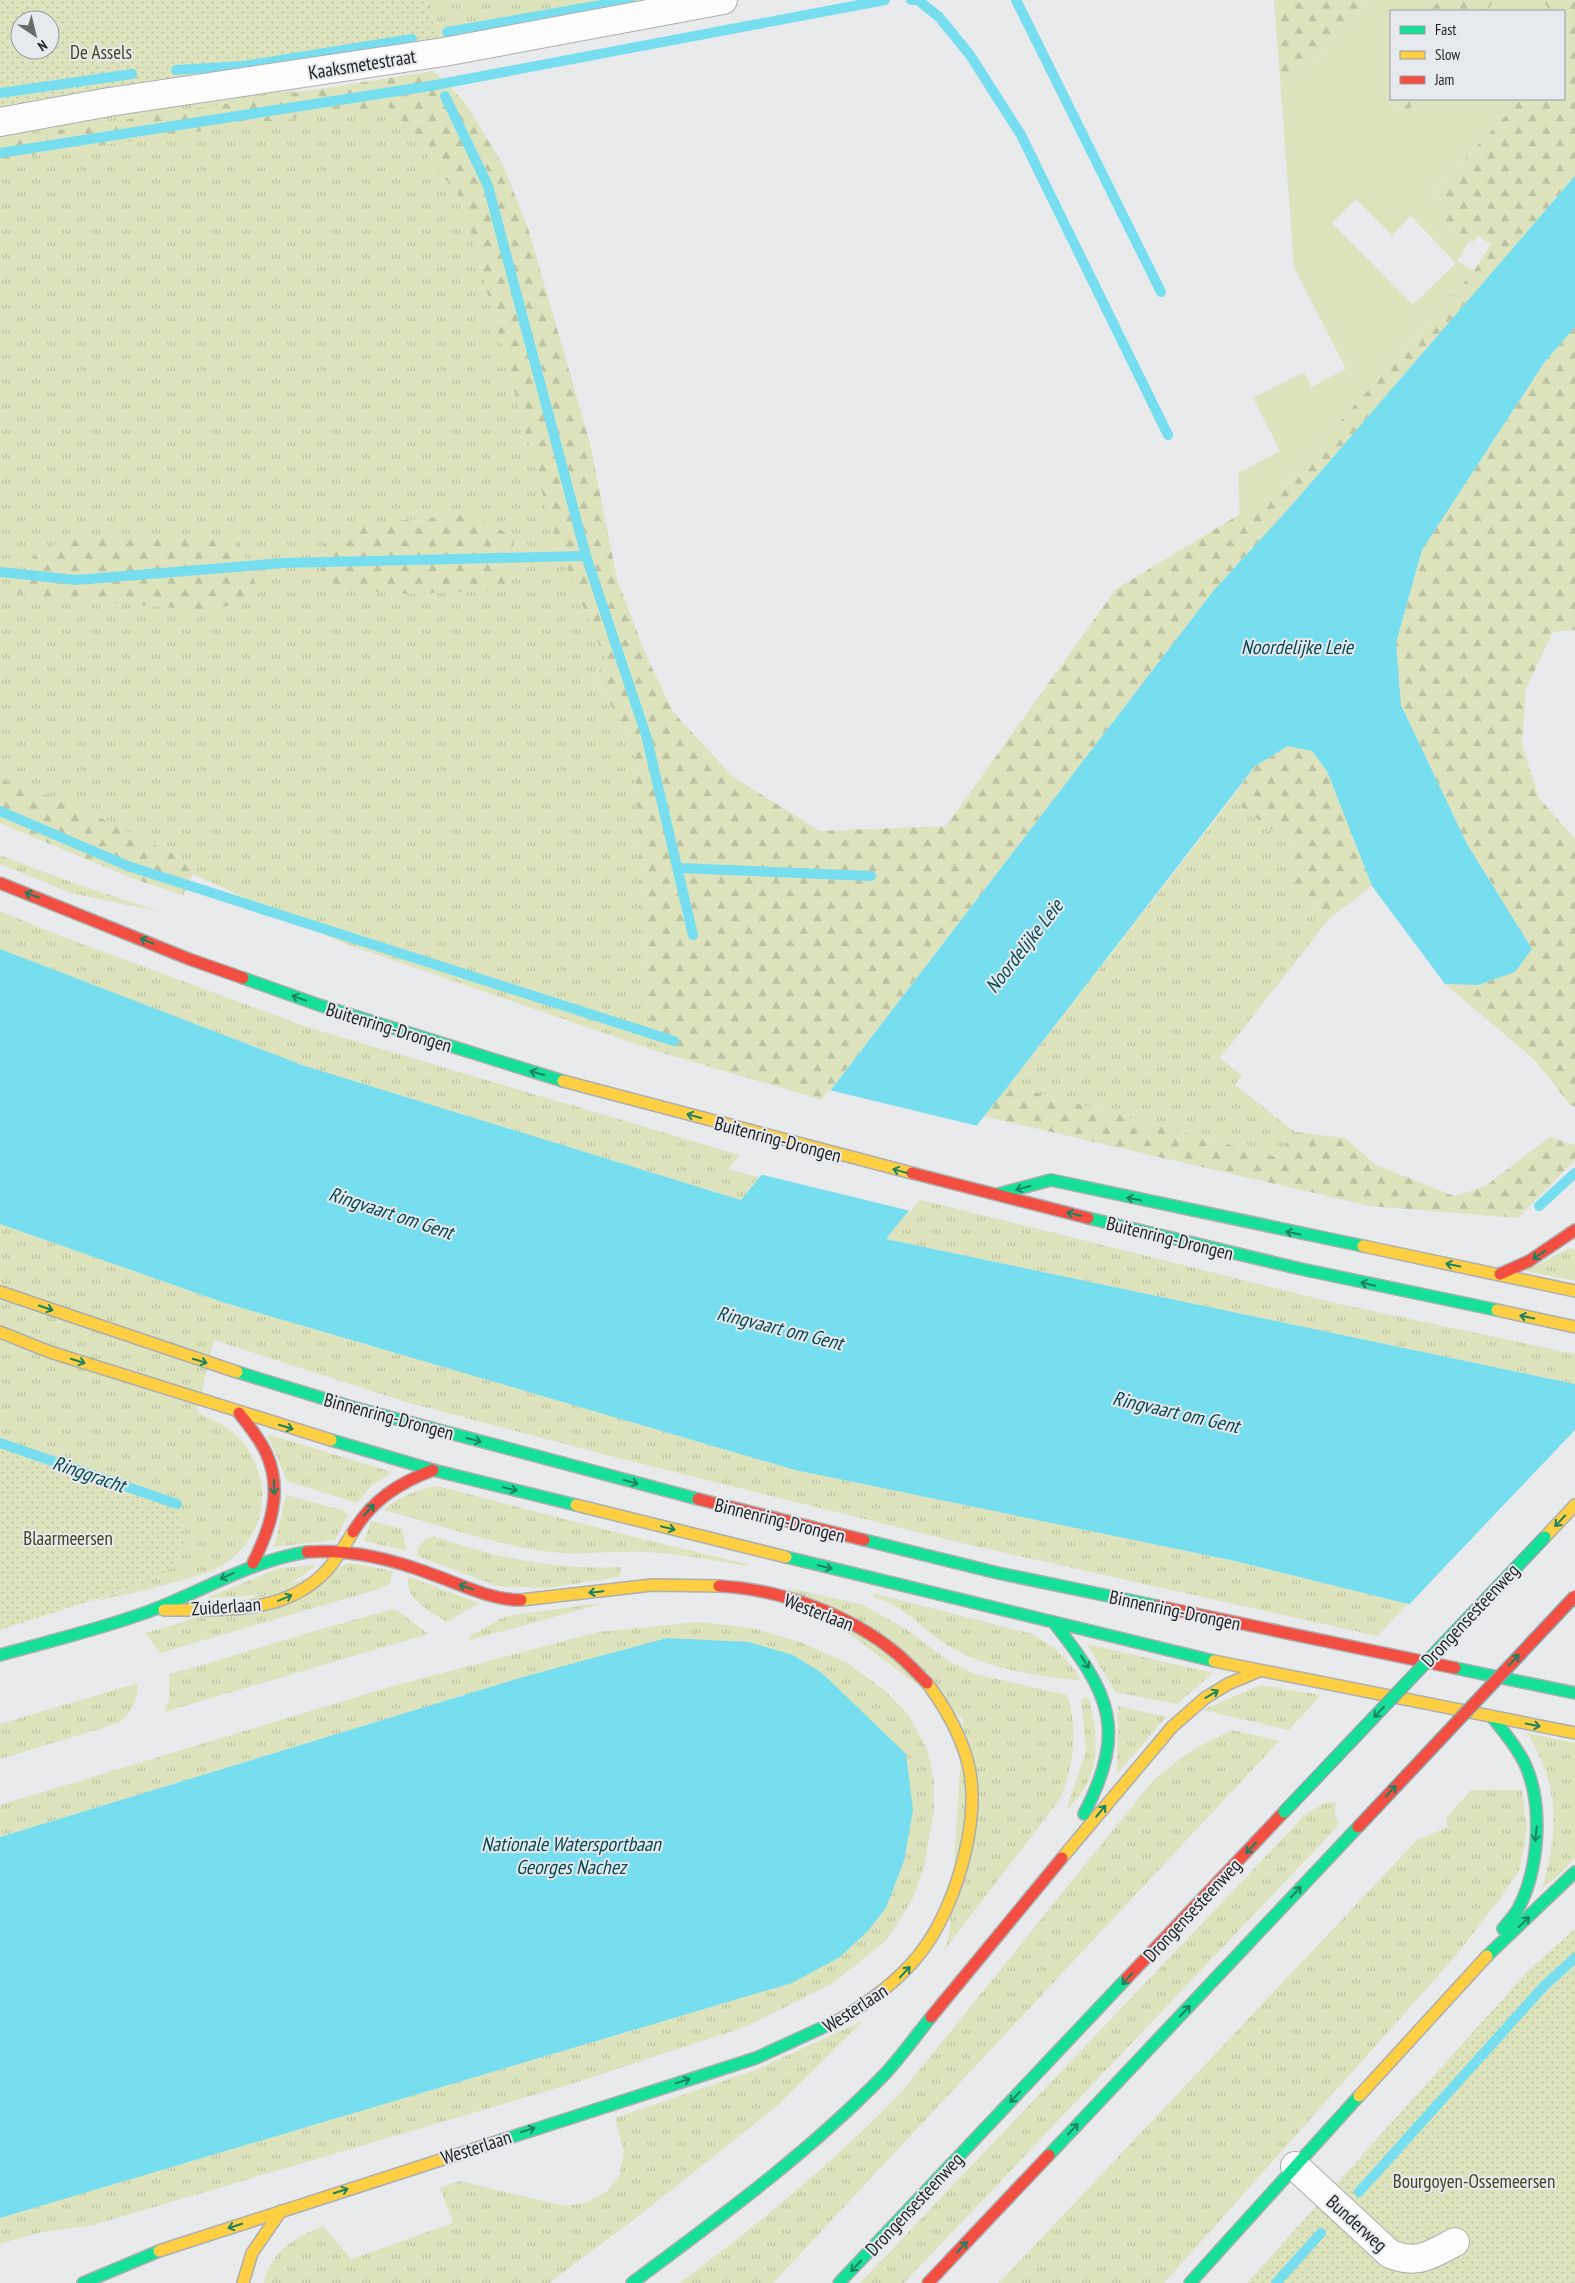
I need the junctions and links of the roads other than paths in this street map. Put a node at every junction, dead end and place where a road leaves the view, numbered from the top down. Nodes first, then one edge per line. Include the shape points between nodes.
1 (723, 0) edge
2 (0, 122) edge
3 (0, 883) edge
4 (994, 1195) junction
5 (1574, 1232) edge
6 (1500, 1274) junction
7 (1575, 1291) edge
8 (0, 1292) edge
9 (1575, 1327) edge
10 (0, 1332) edge
11 (239, 1413) junction
12 (432, 1470) junction
13 (1575, 1505) edge
14 (342, 1551) junction
15 (253, 1563) junction
16 (1575, 1596) edge
17 (513, 1600) joint
18 (151, 1610) junction
19 (1055, 1624) junction
20 (0, 1655) edge
21 (1259, 1671) junction
22 (1575, 1693) edge
23 (1492, 1717) junction
24 (1575, 1733) edge
25 (1575, 1872) edge
26 (1046, 1875) junction
27 (1475, 1967) junction
28 (1295, 2166) junction
29 (281, 2210) junction
30 (1455, 2242) dead end
31 (83, 2283) edge
32 (243, 2283) edge
33 (632, 2283) edge
34 (840, 2283) edge
35 (928, 2283) edge
36 (1190, 2283) edge

1 - 2 street, Kaaksmetestraat via 444,52 109,102
4 -> 3 main road, Buitenring-Drongen via 538,1074 319,1005 189,958
6 -> 4 main road via 1354,1246 1051,1180
9 -> 4 main road, Buitenring-Drongen via 1301,1269
5 -> 6 main road via 1529,1261
6 - 7 main road
8 -> 22 main road, Binnenring-Drongen via 173,1352 348,1406 705,1501 998,1573
10 -> 11 main road via 50,1352
11 -> 12 main road
11 -> 15 main road via 266,1454 275,1485 274,1510
14 -> 12 main road, Zuiderlaan via 361,1520 386,1493
12 -> 19 main road
13 -> 34 main road, Drongensesteenweg, bridge
14 - 15 main road, Zuiderlaan via 304,1552
17 -> 14 main road, Zuiderlaan via 380,1556
18 -> 14 main road, Zuiderlaan via 258,1607 285,1599 309,1586
15 -> 18 main road, Zuiderlaan
35 -> 16 main road, bridge
29 -> 17 main road, Westerlaan via 756,2058 806,2039 875,1998 900,1978 938,1930 951,1902 969,1830 969,1766 959,1736 942,1705 920,1675 894,1650 862,1628 829,1614 783,1598 729,1587 684,1584
18 - 20 main road, Zuiderlaan
19 - 21 main road
19 -> 26 main road via 1083,1658 1098,1684 1108,1722 1109,1746 1105,1772 1092,1800
21 - 23 main road
26 -> 21 main road via 1185,1714 1228,1684
23 -> 24 main road
23 -> 27 main road via 1525,1764 1533,1786 1538,1817 1532,1860 1517,1910
27 -> 25 main road
26 - 33 main road via 884,2075 750,2195
27 - 28 main road
28 - 30 street, Bunderweg via 1390,2254 1405,2260 1426,2257
28 - 36 main road
29 -> 31 main road, Westerlaan via 146,2254
29 - 32 main road via 254,2248

